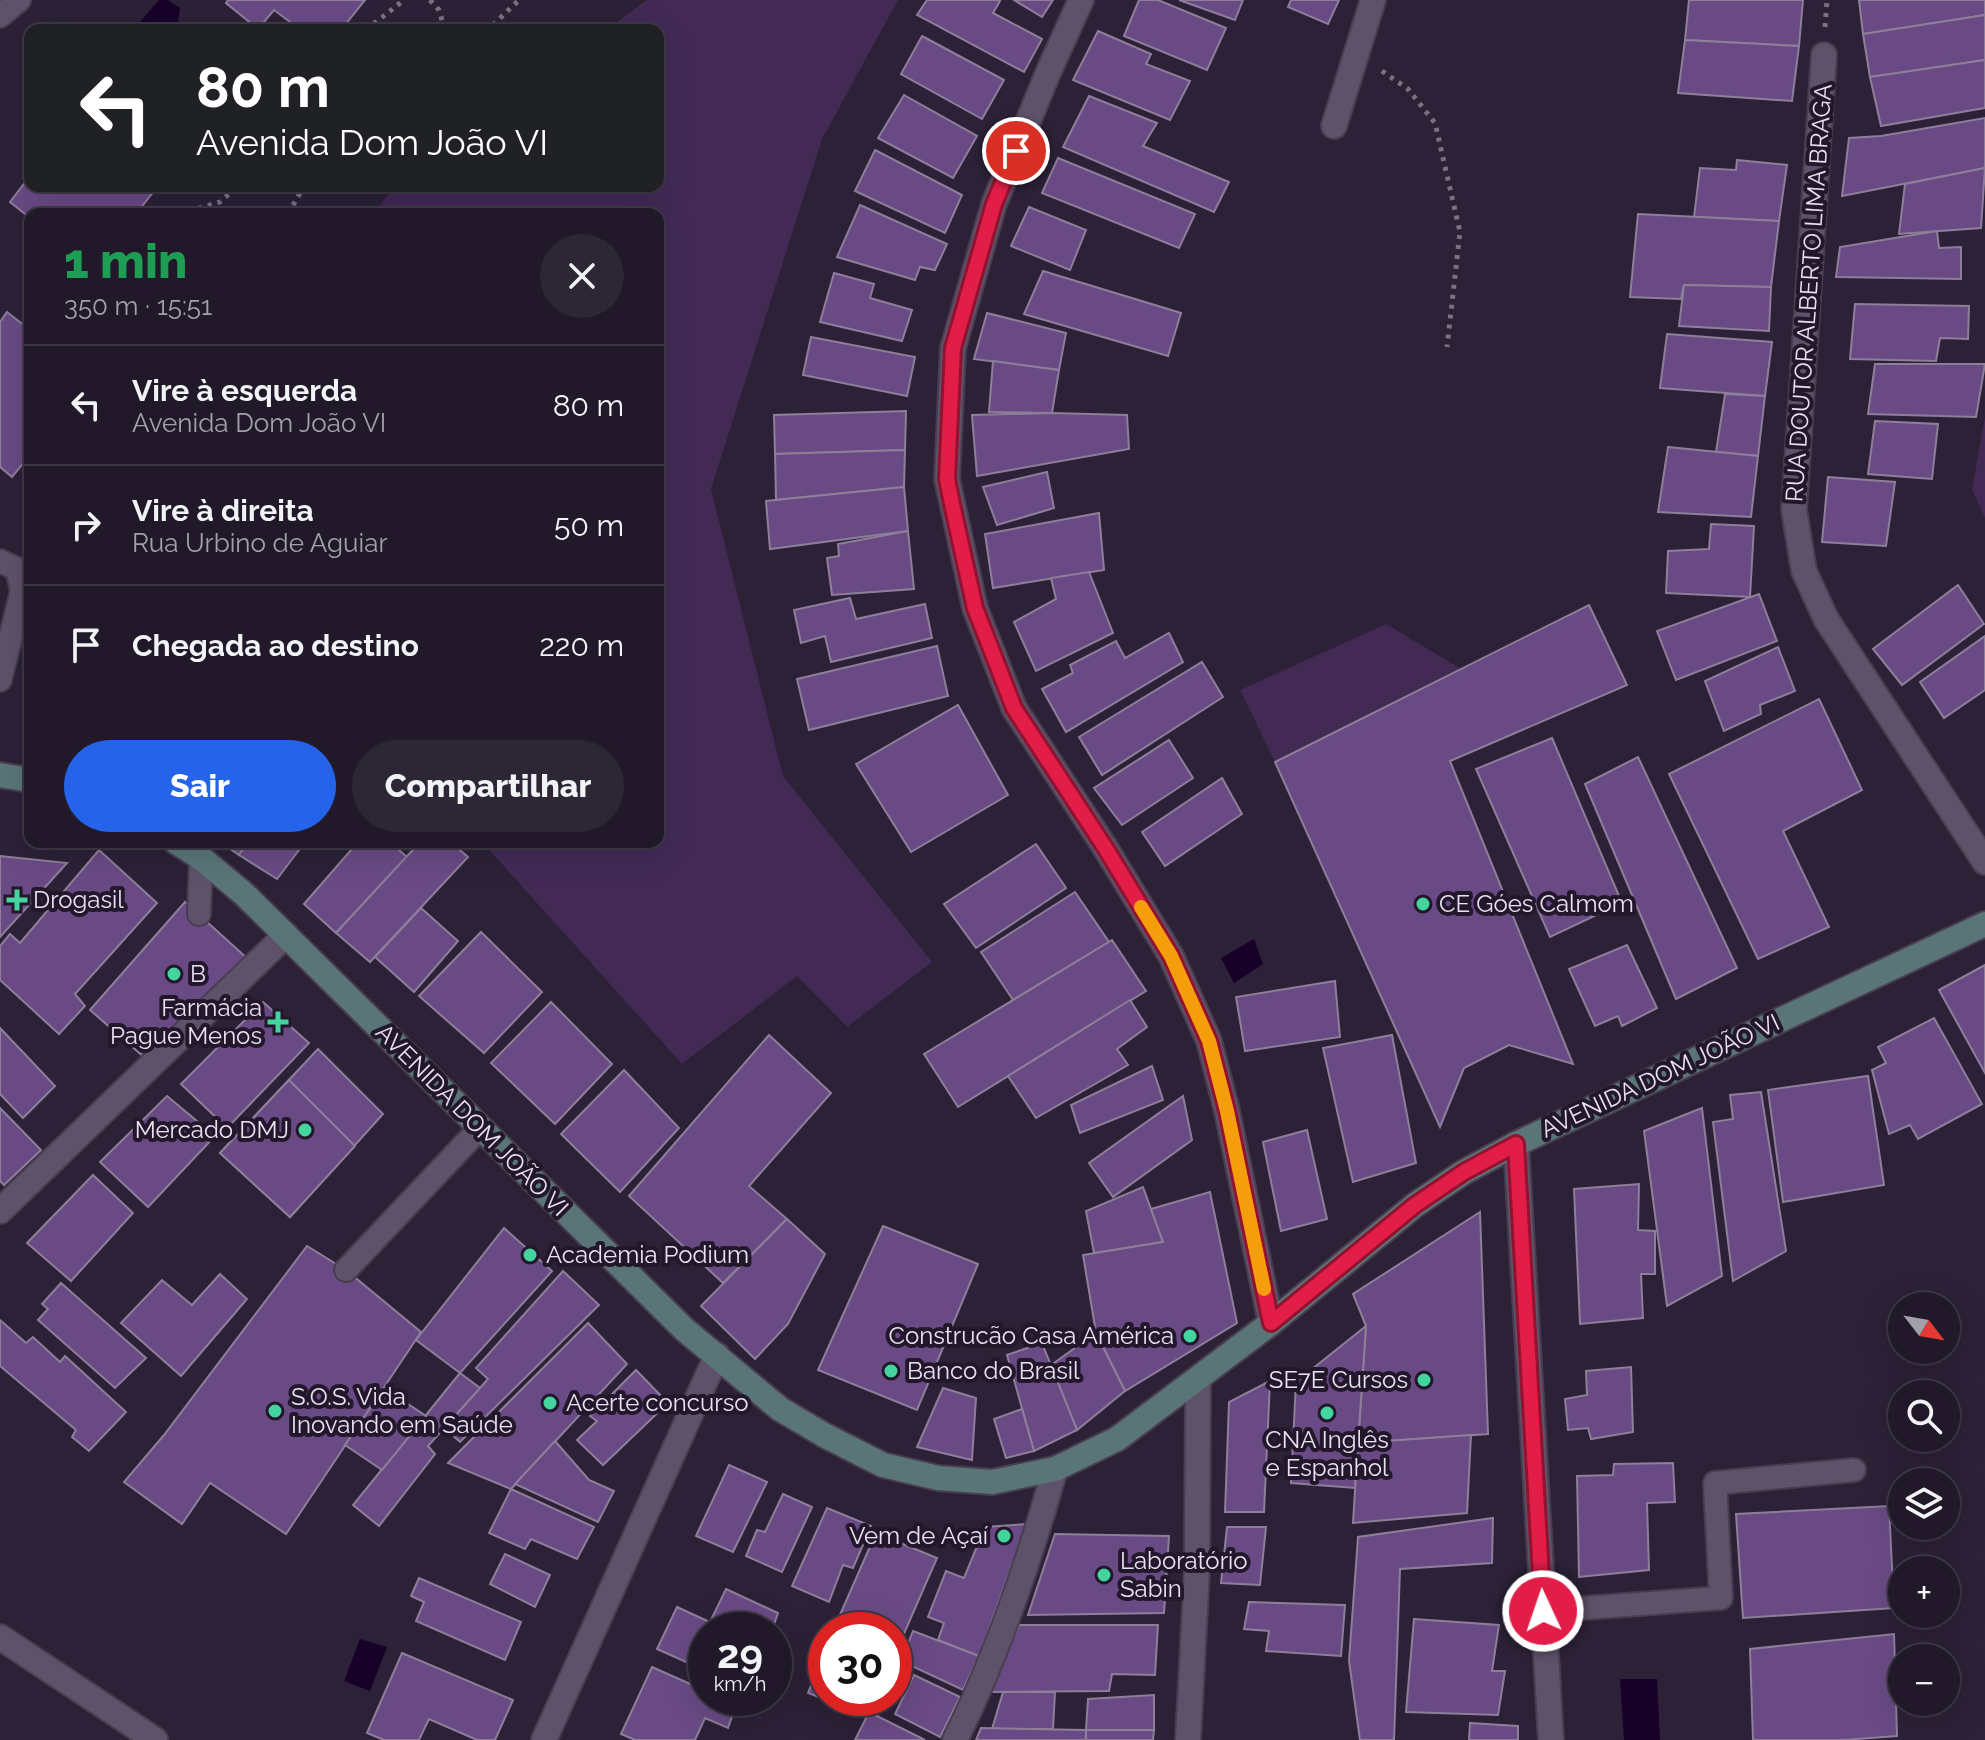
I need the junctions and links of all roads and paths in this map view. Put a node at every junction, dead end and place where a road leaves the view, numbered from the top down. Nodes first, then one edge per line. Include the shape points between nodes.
1 (19, 0) edge
2 (404, 0) edge
3 (430, 0) edge
4 (519, 0) edge
5 (1081, 0) edge
6 (1373, 0) edge
7 (0, 16) edge
8 (374, 24) edge
9 (443, 24) edge
10 (493, 24) edge
11 (1356, 53) junction
12 (1824, 55) dead end
13 (1334, 126) dead end
14 (231, 192) edge
15 (200, 208) edge
16 (1447, 347) dead end
17 (0, 561) edge
18 (0, 680) edge
19 (0, 775) edge
20 (24, 779) edge
21 (185, 848) edge
22 (201, 858) junction
23 (1985, 862) edge
24 (199, 914) dead end
25 (1985, 924) edge
26 (286, 935) junction
27 (480, 1128) junction
28 (1516, 1144) junction
29 (0, 1211) edge
30 (346, 1270) dead end
31 (1271, 1323) junction
32 (717, 1355) junction
33 (1198, 1380) junction
34 (1055, 1469) junction
35 (1854, 1470) dead end
36 (1543, 1611) junction
37 (0, 1637) edge
38 (155, 1740) edge
39 (544, 1740) edge
40 (955, 1740) edge
41 (1188, 1740) edge
42 (1551, 1740) edge

1 - 7 lane
2 - 8 path
3 - 9 path
4 - 10 path
5 - 31 street via 994,204 953,348 947,479 975,608 1014,708 1171,956 1209,1041
6 - 11 street
11 - 13 street
11 - 16 path via 1408,89 1435,123 1460,232
12 - 23 street, RUA DOUTOR ALBERTO LIMA BRAGA via 1794,510 1804,571 1826,619
14 - 15 path
17 - 18 lane via 17,569 22,591
19 - 20 main road
21 - 22 main road, AVENIDA DOM JOÃO VI
22 - 24 lane
22 - 26 main road, AVENIDA DOM JOÃO VI
25 - 28 main road, AVENIDA DOM JOÃO VI
26 - 27 main road, AVENIDA DOM JOÃO VI
26 - 29 street
27 - 30 lane
27 - 32 main road, AVENIDA DOM JOÃO VI via 685,1330
28 - 31 main road, AVENIDA DOM JOÃO VI via 1415,1205
28 - 36 street
31 - 33 main road, AVENIDA DOM JOÃO VI
32 - 34 main road, AVENIDA DOM JOÃO VI via 780,1409 883,1465 938,1478 992,1482
32 - 39 street
33 - 34 main road, AVENIDA DOM JOÃO VI via 1117,1439
33 - 41 street via 1197,1569
34 - 40 street via 1003,1630
35 - 36 lane via 1715,1483 1721,1598
36 - 42 street
37 - 38 street

